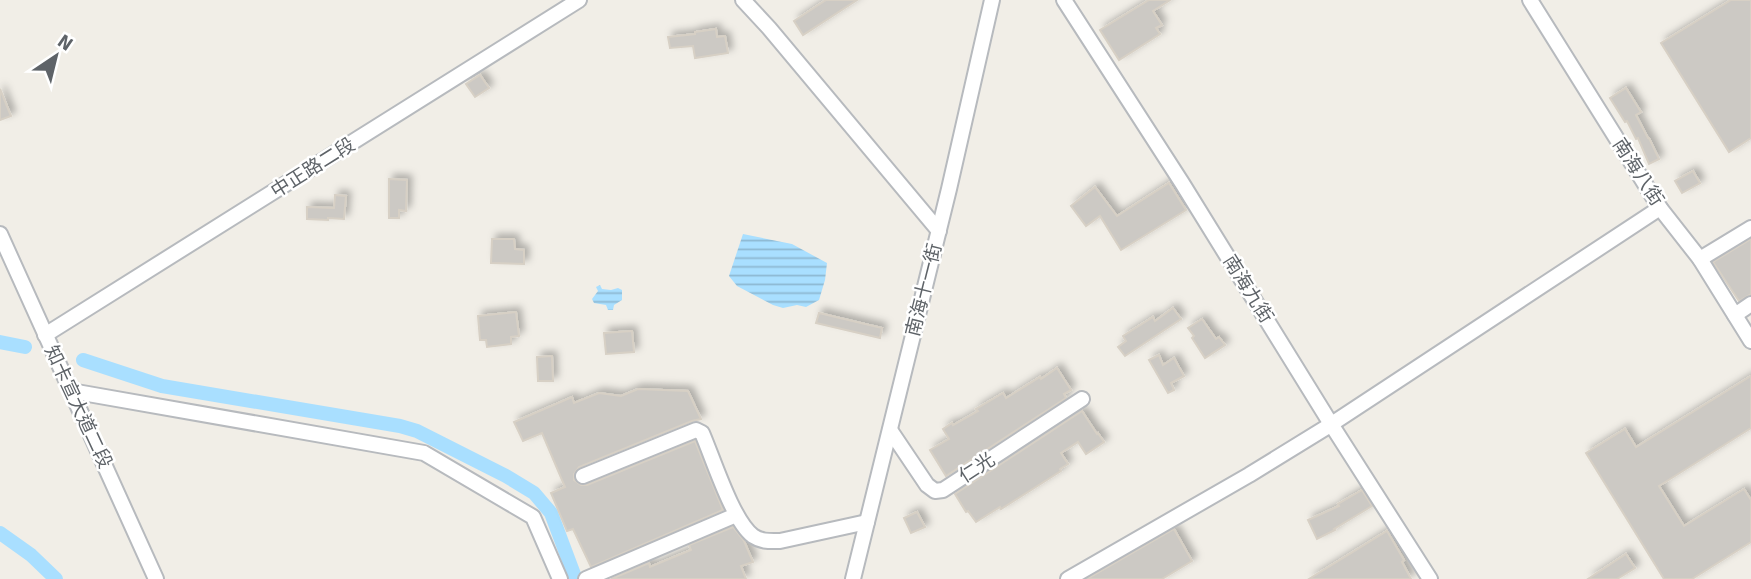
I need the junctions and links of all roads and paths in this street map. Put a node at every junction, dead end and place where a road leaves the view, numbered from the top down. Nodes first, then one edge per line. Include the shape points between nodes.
1 (579, 0) edge
2 (743, 0) edge
3 (992, 0) edge
4 (1064, 0) edge
5 (1530, 0) edge
6 (1660, 208) junction
7 (1751, 228) edge
8 (939, 231) junction
9 (0, 234) edge
10 (1700, 259) junction
11 (1751, 304) edge
12 (1735, 315) junction
13 (45, 335) junction
14 (1751, 341) edge
15 (71, 391) junction
16 (1082, 399) dead end
17 (1331, 424) junction
18 (890, 430) junction
19 (583, 476) dead end
20 (736, 515) junction
21 (867, 522) junction
22 (156, 579) edge
23 (560, 579) edge
24 (586, 579) edge
25 (853, 579) edge
26 (1068, 579) edge
27 (1430, 579) edge

1 - 13 street, 中正路二段
2 - 8 street
3 - 8 street, 南海十一街
4 - 17 street, 南海九街
5 - 6 street, 南海八街
6 - 10 street, 南海八街
6 - 17 street
7 - 10 street
8 - 18 street, 南海十一街
9 - 13 street, 知卡宣大道二段
10 - 12 street, 南海八街
11 - 12 street
12 - 14 street, 南海八街
13 - 15 street, 知卡宣大道二段
15 - 22 street, 知卡宣大道二段
15 - 23 street via 424,453 533,517
16 - 18 street, 仁光 via 943,490 927,485
17 - 26 street
17 - 27 street, 南海九街
18 - 21 street, 南海十一街
19 - 20 street via 696,430 702,433
20 - 21 street via 753,536 765,542
20 - 24 street
21 - 25 street, 南海十一街

